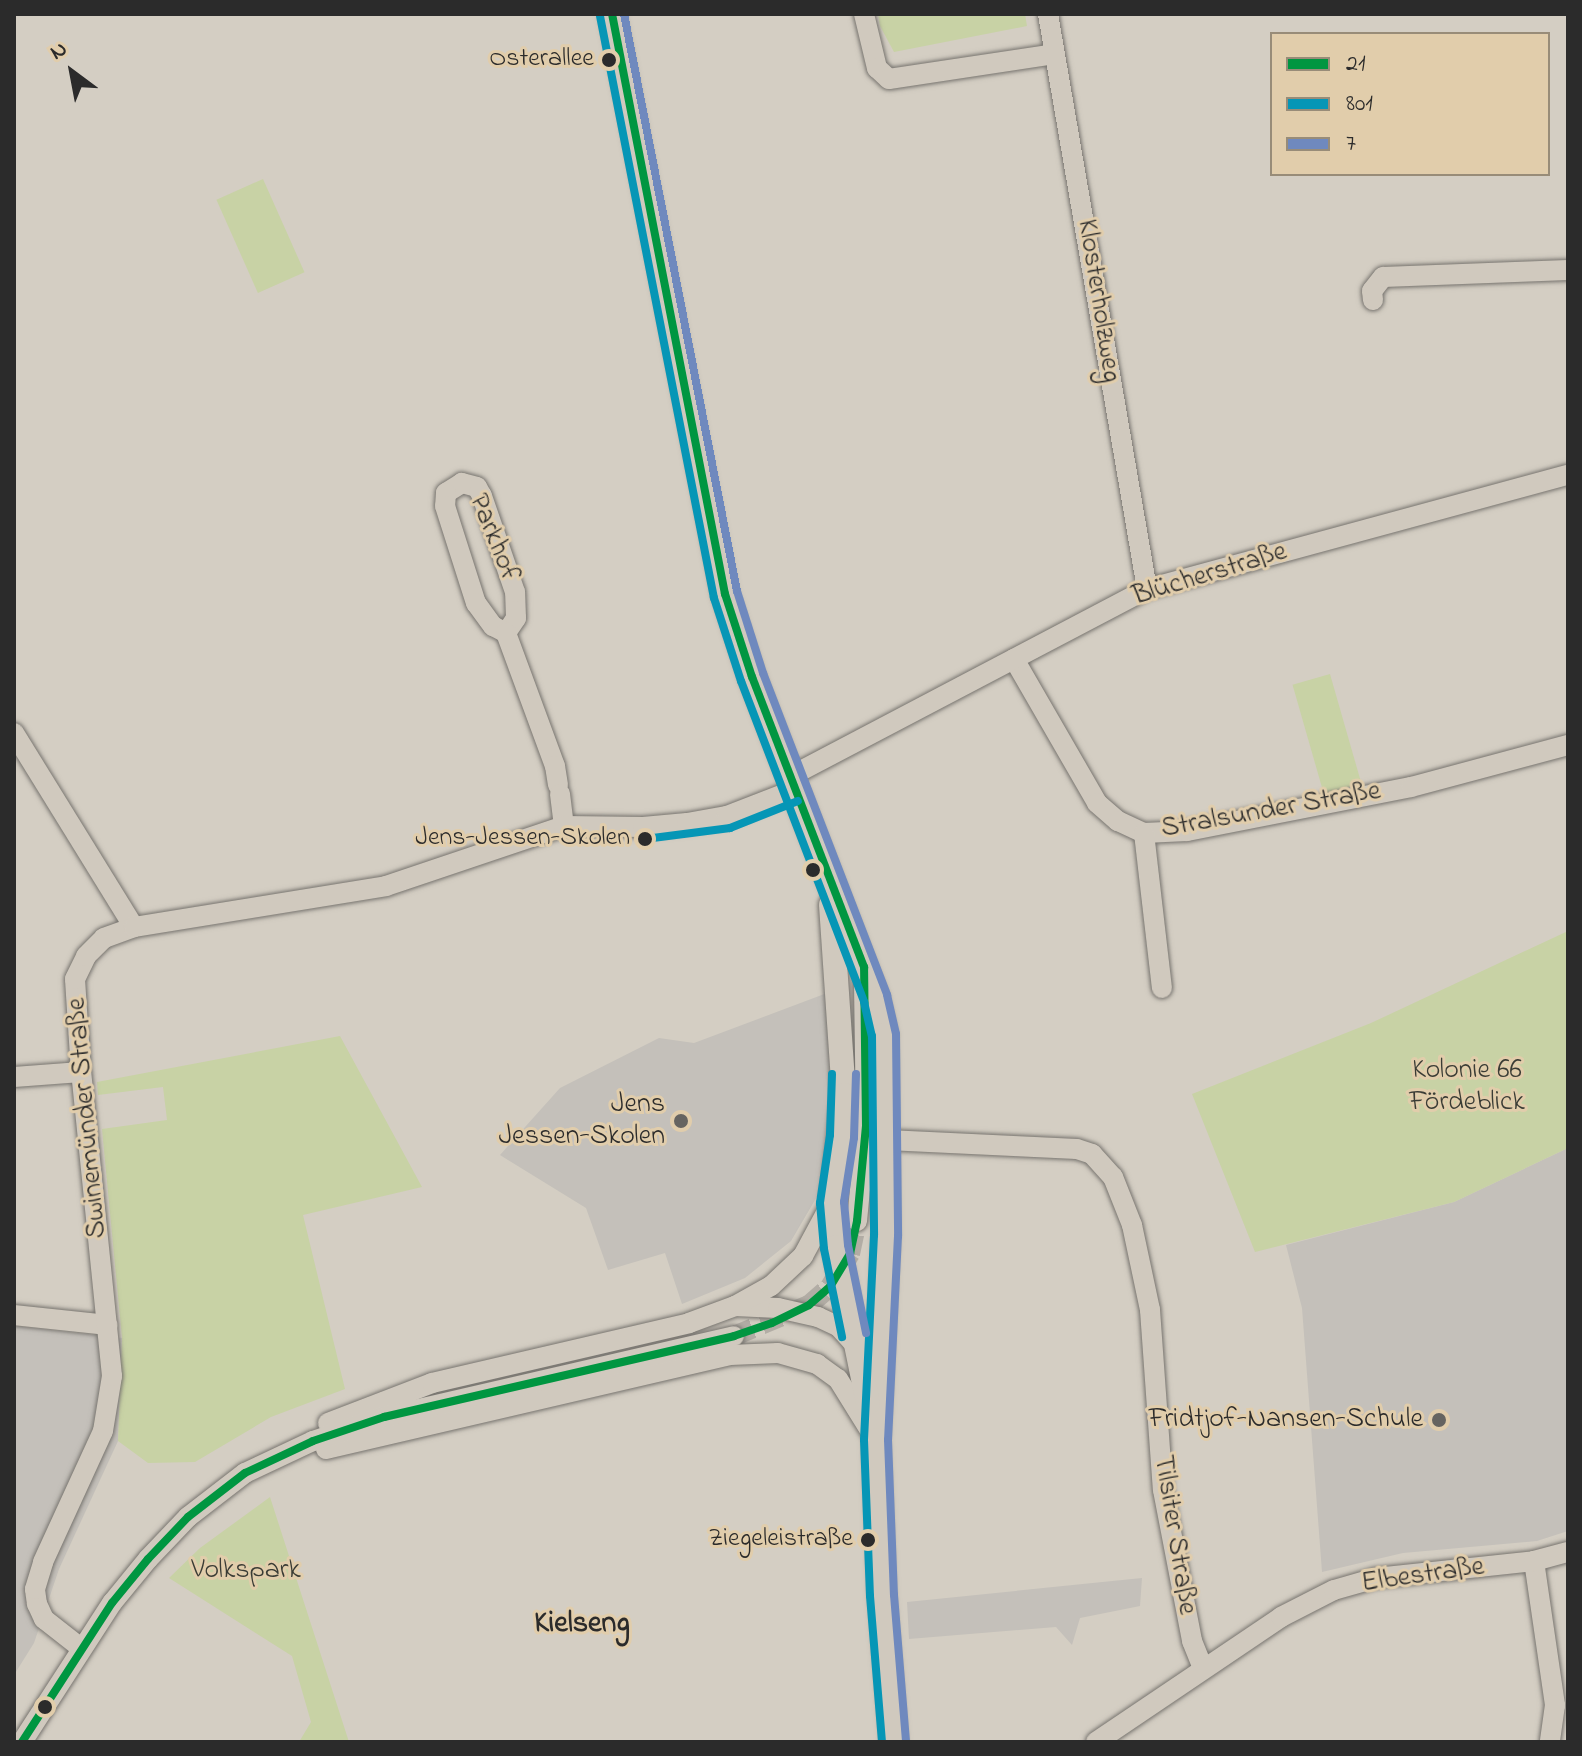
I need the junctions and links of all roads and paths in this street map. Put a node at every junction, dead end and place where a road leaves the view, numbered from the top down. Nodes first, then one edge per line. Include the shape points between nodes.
1 (612, 14) edge
2 (864, 14) edge
3 (1048, 14) edge
4 (1054, 54) junction
5 (1568, 270) edge
6 (1373, 300) dead end
7 (1568, 475) edge
8 (1147, 589) junction
9 (506, 633) junction
10 (1014, 659) junction
11 (14, 733) edge
12 (1568, 745) edge
13 (792, 783) junction
14 (564, 826) junction
15 (1144, 833) junction
16 (829, 878) junction
17 (134, 927) junction
18 (864, 967) junction
19 (1162, 988) dead end
20 (81, 1072) junction
21 (14, 1077) edge
22 (887, 1140) junction
23 (832, 1202) junction
24 (857, 1221) tunnel mouth
25 (735, 1306) junction
26 (14, 1315) edge
27 (107, 1325) junction
28 (734, 1336) tunnel mouth
29 (857, 1347) junction
30 (876, 1410) junction
31 (876, 1440) junction
32 (256, 1466) junction
33 (1568, 1552) edge
34 (1534, 1561) junction
35 (81, 1648) junction
36 (1203, 1668) junction
37 (22, 1742) edge
38 (894, 1742) edge
39 (1096, 1742) edge
40 (1550, 1742) edge

1 - 13 main road via 725,594
2 - 4 street via 877,68 889,79
3 - 4 street, Klosterholzweg
4 - 8 street, Klosterholzweg
5 - 6 street via 1396,275 1376,283
7 - 8 street, Blücherstraße
8 - 10 street, Blücherstraße
9 - 9 street, Parkhof via 493,626 476,603 445,506 446,493 462,483 477,487 482,496 515,592 516,618
9 - 14 street, Parkhof via 555,766
10 - 13 street, Blücherstraße
10 - 15 street, Stralsunder Straße via 1097,803
11 - 17 street
12 - 15 street, Stralsunder Straße via 1411,787 1187,831
13 - 14 street, Swinemünder Straße via 727,816 643,827
13 - 16 main road
14 - 17 street, Swinemünder Straße via 386,886
15 - 19 street
16 - 18 main road
16 - 23 main road via 844,1095
17 - 20 street, Swinemünder Straße via 104,938 86,956 75,979
18 - 22 main road via 884,1035
18 - 24 street via 866,1126
20 - 21 street
20 - 27 street, Swinemünder Straße
22 - 30 main road
22 - 36 street, Tilsiter Straße via 1077,1149 1092,1154 1113,1177 1132,1225 1150,1310 1163,1490 1192,1641
23 - 25 street via 803,1256 771,1286
23 - 29 main road
25 - 29 street via 818,1317 839,1327
25 - 32 street via 689,1323 432,1383 307,1433
26 - 27 street
27 - 35 street, Swinemünder Straße via 112,1376 103,1431 35,1589 44,1619
28 - 32 street via 384,1417
29 - 30 street via 873,1380
29 - 31 main road
30 - 31 main road
31 - 32 street via 838,1379 817,1364 778,1353 742,1355
31 - 38 main road
32 - 35 street via 178,1527
33 - 34 street, Elbestraße
34 - 36 street, Elbestraße via 1411,1573 1334,1590
34 - 40 street via 1555,1705
35 - 37 street
36 - 39 street

